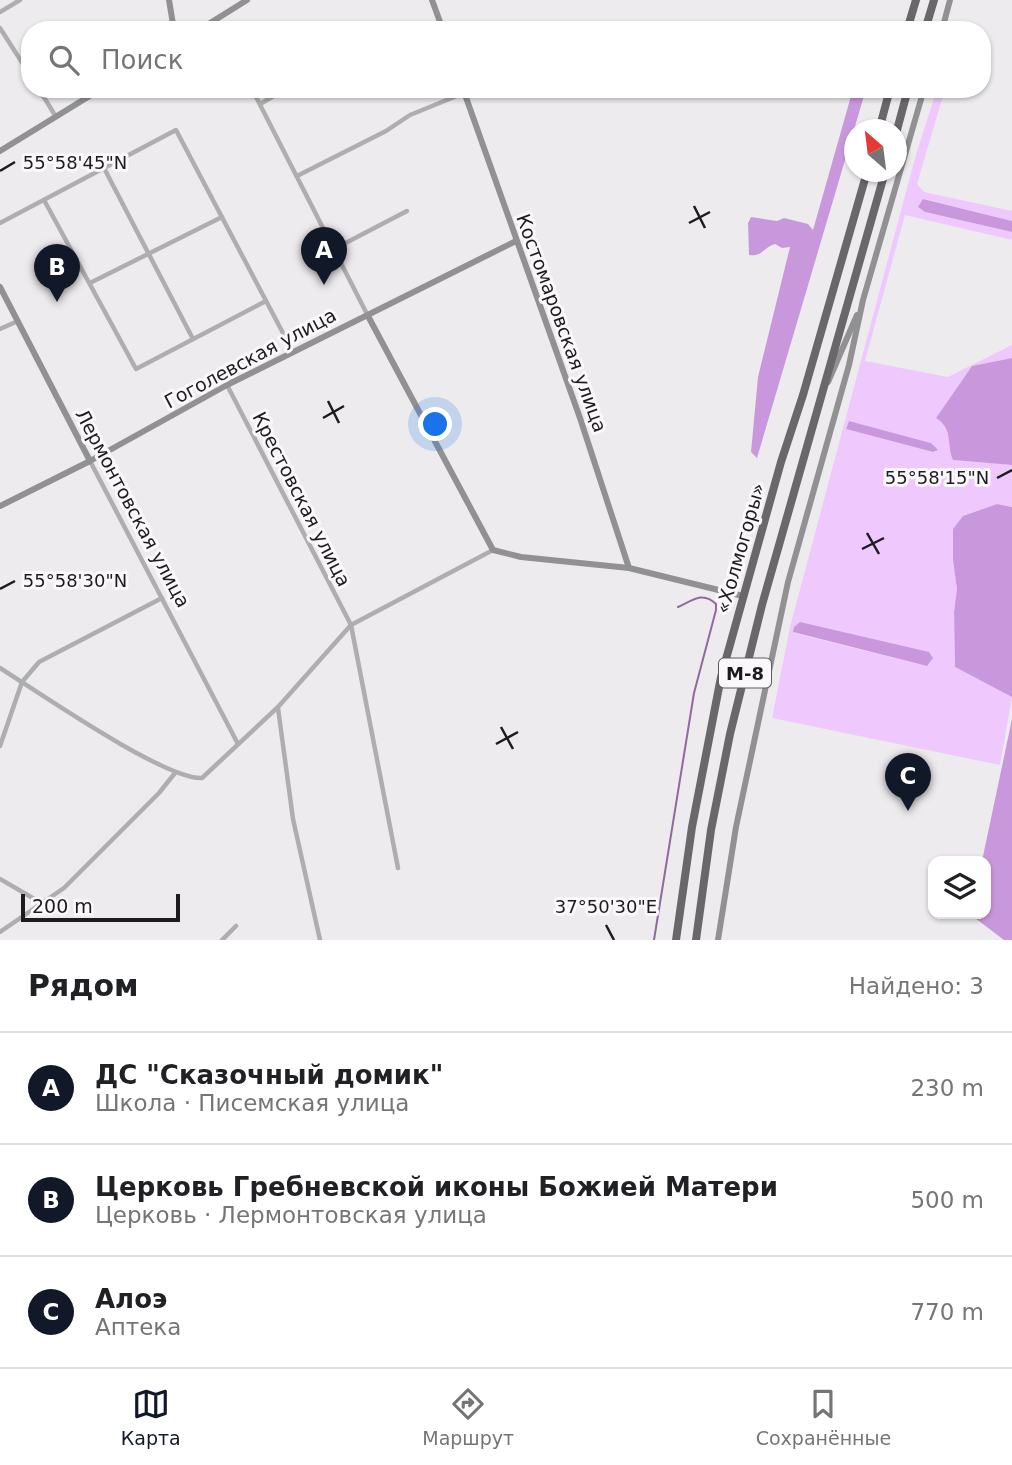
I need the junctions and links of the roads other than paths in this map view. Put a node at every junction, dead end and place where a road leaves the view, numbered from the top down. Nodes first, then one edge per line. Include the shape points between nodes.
1 (20, 0) edge
2 (169, 0) edge
3 (247, 0) edge
4 (432, 0) edge
5 (916, 0) edge
6 (934, 0) edge
7 (950, 0) edge
8 (0, 12) edge
9 (172, 21) edge
10 (212, 21) edge
11 (440, 21) edge
12 (910, 21) edge
13 (928, 21) edge
14 (944, 21) edge
15 (0, 28) edge
16 (21, 61) edge
17 (44, 98) edge
18 (87, 98) edge
19 (257, 98) edge
20 (270, 98) edge
21 (448, 98) edge
22 (466, 98) edge
23 (888, 98) edge
24 (906, 98) edge
25 (922, 98) edge
26 (260, 104) junction
27 (56, 117) junction
28 (882, 119) edge
29 (900, 119) edge
30 (0, 151) edge
31 (104, 168) junction
32 (297, 176) junction
33 (864, 182) edge
34 (882, 182) edge
35 (44, 200) junction
36 (407, 211) dead end
37 (222, 217) junction
38 (0, 223) edge
39 (516, 241) junction
40 (334, 249) junction
41 (149, 253) junction
42 (90, 283) junction
43 (0, 287) edge
44 (863, 300) junction
45 (266, 301) junction
46 (368, 316) junction
47 (18, 321) junction
48 (0, 330) edge
49 (193, 339) junction
50 (293, 353) junction
51 (227, 385) junction
52 (816, 411) junction
53 (90, 461) junction
54 (0, 506) edge
55 (493, 550) junction
56 (629, 568) junction
57 (743, 596) junction
58 (162, 598) junction
59 (351, 625) junction
60 (0, 668) edge
61 (22, 682) junction
62 (278, 707) junction
63 (238, 744) junction
64 (0, 746) edge
65 (175, 773) junction
66 (398, 868) dead end
67 (0, 879) edge
68 (43, 904) junction
69 (236, 926) dead end
70 (0, 932) edge
71 (222, 940) edge
72 (320, 940) edge
73 (676, 940) edge
74 (696, 940) edge
75 (716, 940) edge

1 - 8 street
2 - 9 street
3 - 10 street
4 - 11 street
5 - 12 highway
6 - 13 highway
7 - 14 street
15 - 16 street
17 - 27 street
18 - 27 street
19 - 26 street
20 - 26 street
21 - 32 street
22 - 39 street, Костомаровская улица
23 - 28 highway
24 - 29 highway
25 - 44 street
26 - 32 street
27 - 30 street
31 - 35 street
31 - 37 street via 176,130
31 - 41 street
32 - 40 street
33 - 57 highway, «Холмогоры» / М-8
34 - 52 highway, «Холмогоры» / М-8
35 - 38 street
35 - 42 street
36 - 40 street
37 - 41 street
37 - 45 street
39 - 46 street, Гоголевская улица
39 - 56 street, Костомаровская улица
40 - 46 street
41 - 42 street
41 - 49 street
42 - 49 street via 136,369
43 - 47 street, Лермонтовская улица
44 - 52 street
44 - 75 street via 788,582
45 - 49 street
45 - 50 street
46 - 50 street, Гоголевская улица
46 - 55 street
47 - 48 street
47 - 53 street, Лермонтовская улица
50 - 51 street, Гоголевская улица
51 - 53 street, Гоголевская улица
51 - 59 street, Крестовская улица
52 - 74 highway, «Холмогоры» / М-8 via 730,734
53 - 54 street, Гоголевская улица
53 - 58 street, Лермонтовская улица
55 - 56 street
55 - 59 street
56 - 57 street
57 - 73 highway, «Холмогоры» / М-8 via 700,777
58 - 61 street via 39,662
58 - 63 street, Лермонтовская улица
59 - 62 street
59 - 66 street, Крестовская улица
60 - 61 street
61 - 64 street
61 - 65 street
62 - 63 street
62 - 72 street via 293,819
63 - 65 street via 202,778
65 - 68 street via 96,857
67 - 68 street
68 - 70 street
69 - 71 street

